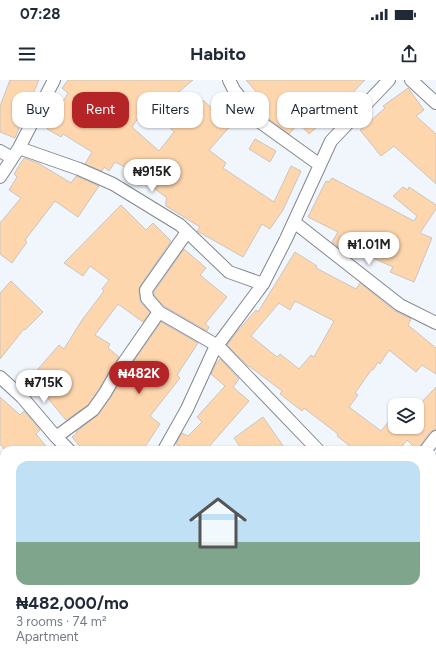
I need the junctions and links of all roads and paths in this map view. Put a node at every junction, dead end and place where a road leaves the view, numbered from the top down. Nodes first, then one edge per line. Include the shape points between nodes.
1 (54, 80) edge
2 (229, 80) edge
3 (389, 80) edge
4 (411, 80) edge
5 (436, 103) edge
6 (19, 148) junction
7 (0, 151) edge
8 (12, 158) junction
9 (320, 165) junction
10 (0, 177) edge
11 (294, 222) junction
12 (187, 232) junction
13 (263, 284) junction
14 (159, 312) junction
15 (436, 323) edge
16 (218, 346) junction
17 (0, 377) edge
18 (56, 437) junction
19 (436, 437) edge
20 (65, 446) edge
21 (166, 446) edge
22 (314, 446) edge
23 (429, 446) edge

1 - 6 street
2 - 9 street via 260,122
3 - 9 street via 331,140
4 - 5 street
6 - 8 street
6 - 12 street via 113,184 180,224
7 - 8 street
8 - 10 street
9 - 11 street
11 - 13 street
11 - 15 street via 400,305
12 - 13 street via 230,272
12 - 14 street via 146,290 147,298
13 - 16 street
14 - 16 street
14 - 18 street via 93,410
16 - 21 street
16 - 22 street
17 - 18 street via 22,397
18 - 20 street
19 - 23 street

